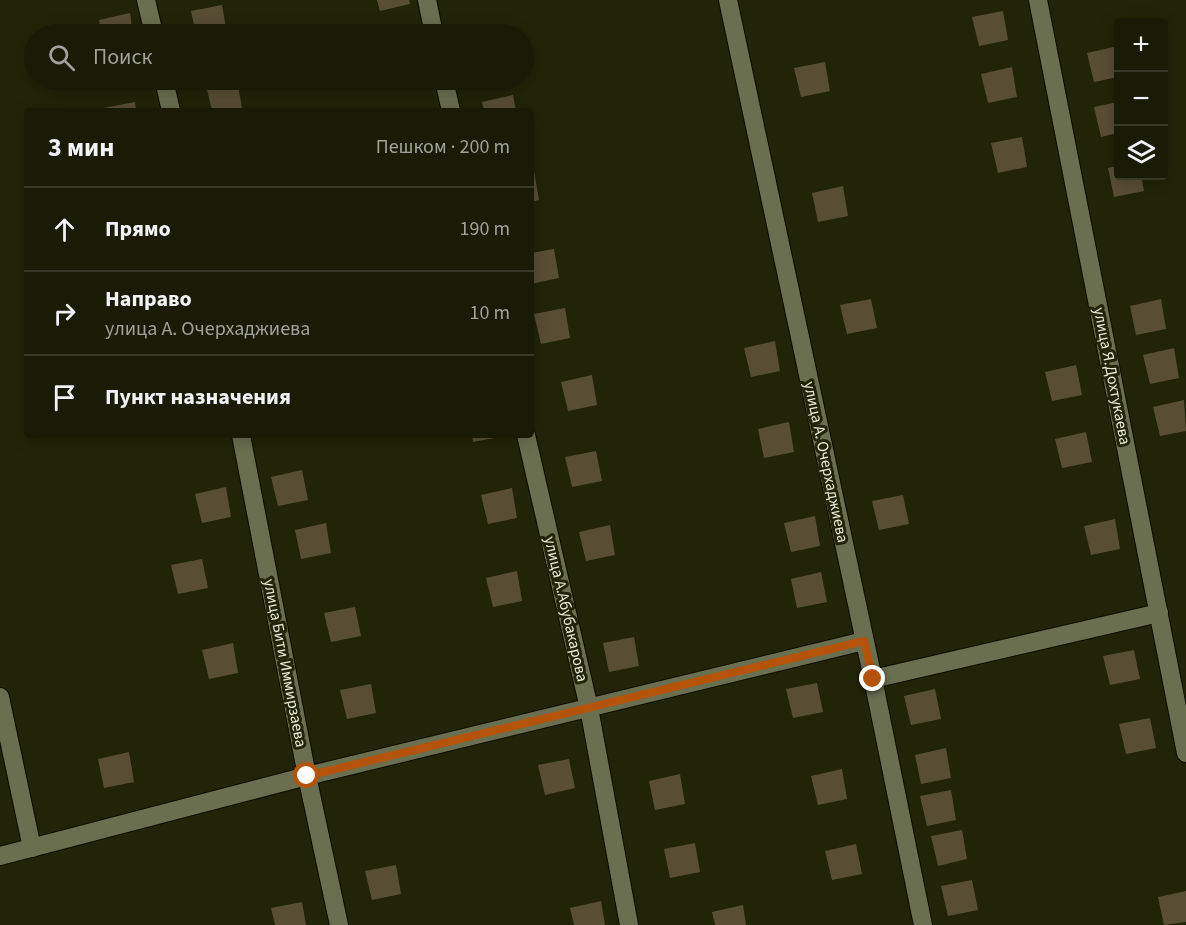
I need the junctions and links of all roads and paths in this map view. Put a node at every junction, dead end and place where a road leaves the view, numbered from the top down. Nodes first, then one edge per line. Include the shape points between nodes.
1 (146, 0) edge
2 (427, 0) edge
3 (728, 0) edge
4 (1038, 0) edge
5 (152, 24) edge
6 (432, 24) edge
7 (166, 90) edge
8 (446, 90) edge
9 (170, 108) edge
10 (450, 108) edge
11 (242, 438) edge
12 (527, 438) edge
13 (1159, 613) junction
14 (864, 641) junction
15 (873, 679) junction
16 (0, 697) edge
17 (589, 708) junction
18 (1186, 753) edge
19 (307, 776) junction
20 (32, 848) junction
21 (0, 856) edge
22 (339, 925) edge
23 (629, 925) edge
24 (922, 925) edge

1 - 5 street
2 - 6 street
3 - 14 street, улица А. Очерхаджиева
4 - 13 street, улица Я.Дохтукаева
7 - 9 street
8 - 10 street
11 - 19 street, улица Бити Иммирзаева
12 - 17 street, улица А.Абубакарова
13 - 15 street
13 - 18 street, улица Я.Дохтукаева
14 - 15 street, улица А. Очерхаджиева
14 - 17 street
15 - 24 street, улица А. Очерхаджиева
16 - 20 street
17 - 19 street
17 - 23 street, улица А.Абубакарова
19 - 20 street
19 - 22 street, улица Бити Иммирзаева
20 - 21 street

